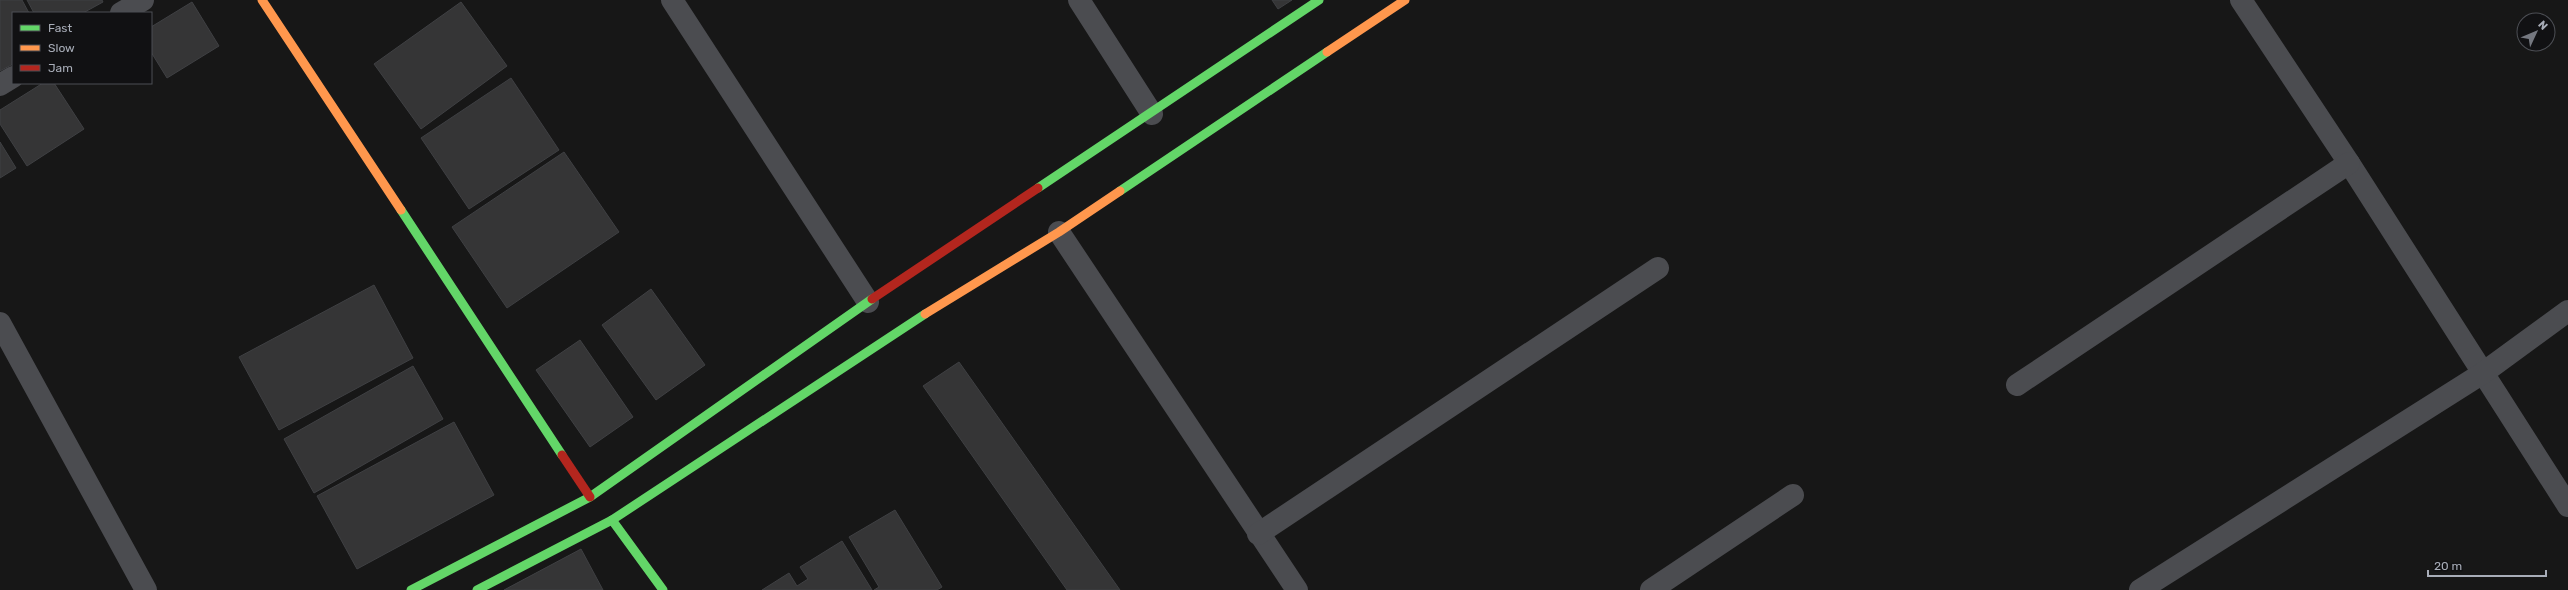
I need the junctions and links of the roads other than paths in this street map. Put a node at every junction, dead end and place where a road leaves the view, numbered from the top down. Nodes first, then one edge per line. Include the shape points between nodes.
1 (143, 0) edge
2 (262, 0) edge
3 (672, 0) edge
4 (1079, 0) edge
5 (1319, 0) edge
6 (1405, 0) edge
7 (2240, 0) edge
8 (123, 12) edge
9 (12, 78) edge
10 (0, 85) edge
11 (1152, 114) junction
12 (2349, 163) junction
13 (1059, 232) junction
14 (1658, 268) dead end
15 (868, 302) junction
16 (2568, 311) edge
17 (0, 323) edge
18 (2483, 373) junction
19 (2018, 385) dead end
20 (1793, 495) dead end
21 (590, 497) junction
22 (2568, 506) edge
23 (612, 520) junction
24 (1258, 534) junction
25 (146, 590) edge
26 (411, 590) edge
27 (477, 590) edge
28 (663, 590) edge
29 (1297, 590) edge
30 (1651, 590) edge
31 (2140, 590) edge

1 - 8 street
2 - 21 main road
3 - 15 street
4 - 11 street
5 - 11 main road
6 - 13 main road
7 - 12 street
9 - 10 street
11 - 15 main road
12 - 18 street
12 - 19 street
13 - 23 main road via 893,334
13 - 24 street
14 - 24 street
15 - 21 main road
16 - 18 street
17 - 25 street
18 - 22 street
18 - 31 street
20 - 30 street
21 - 26 main road
23 - 27 main road
23 - 28 main road
24 - 29 street

